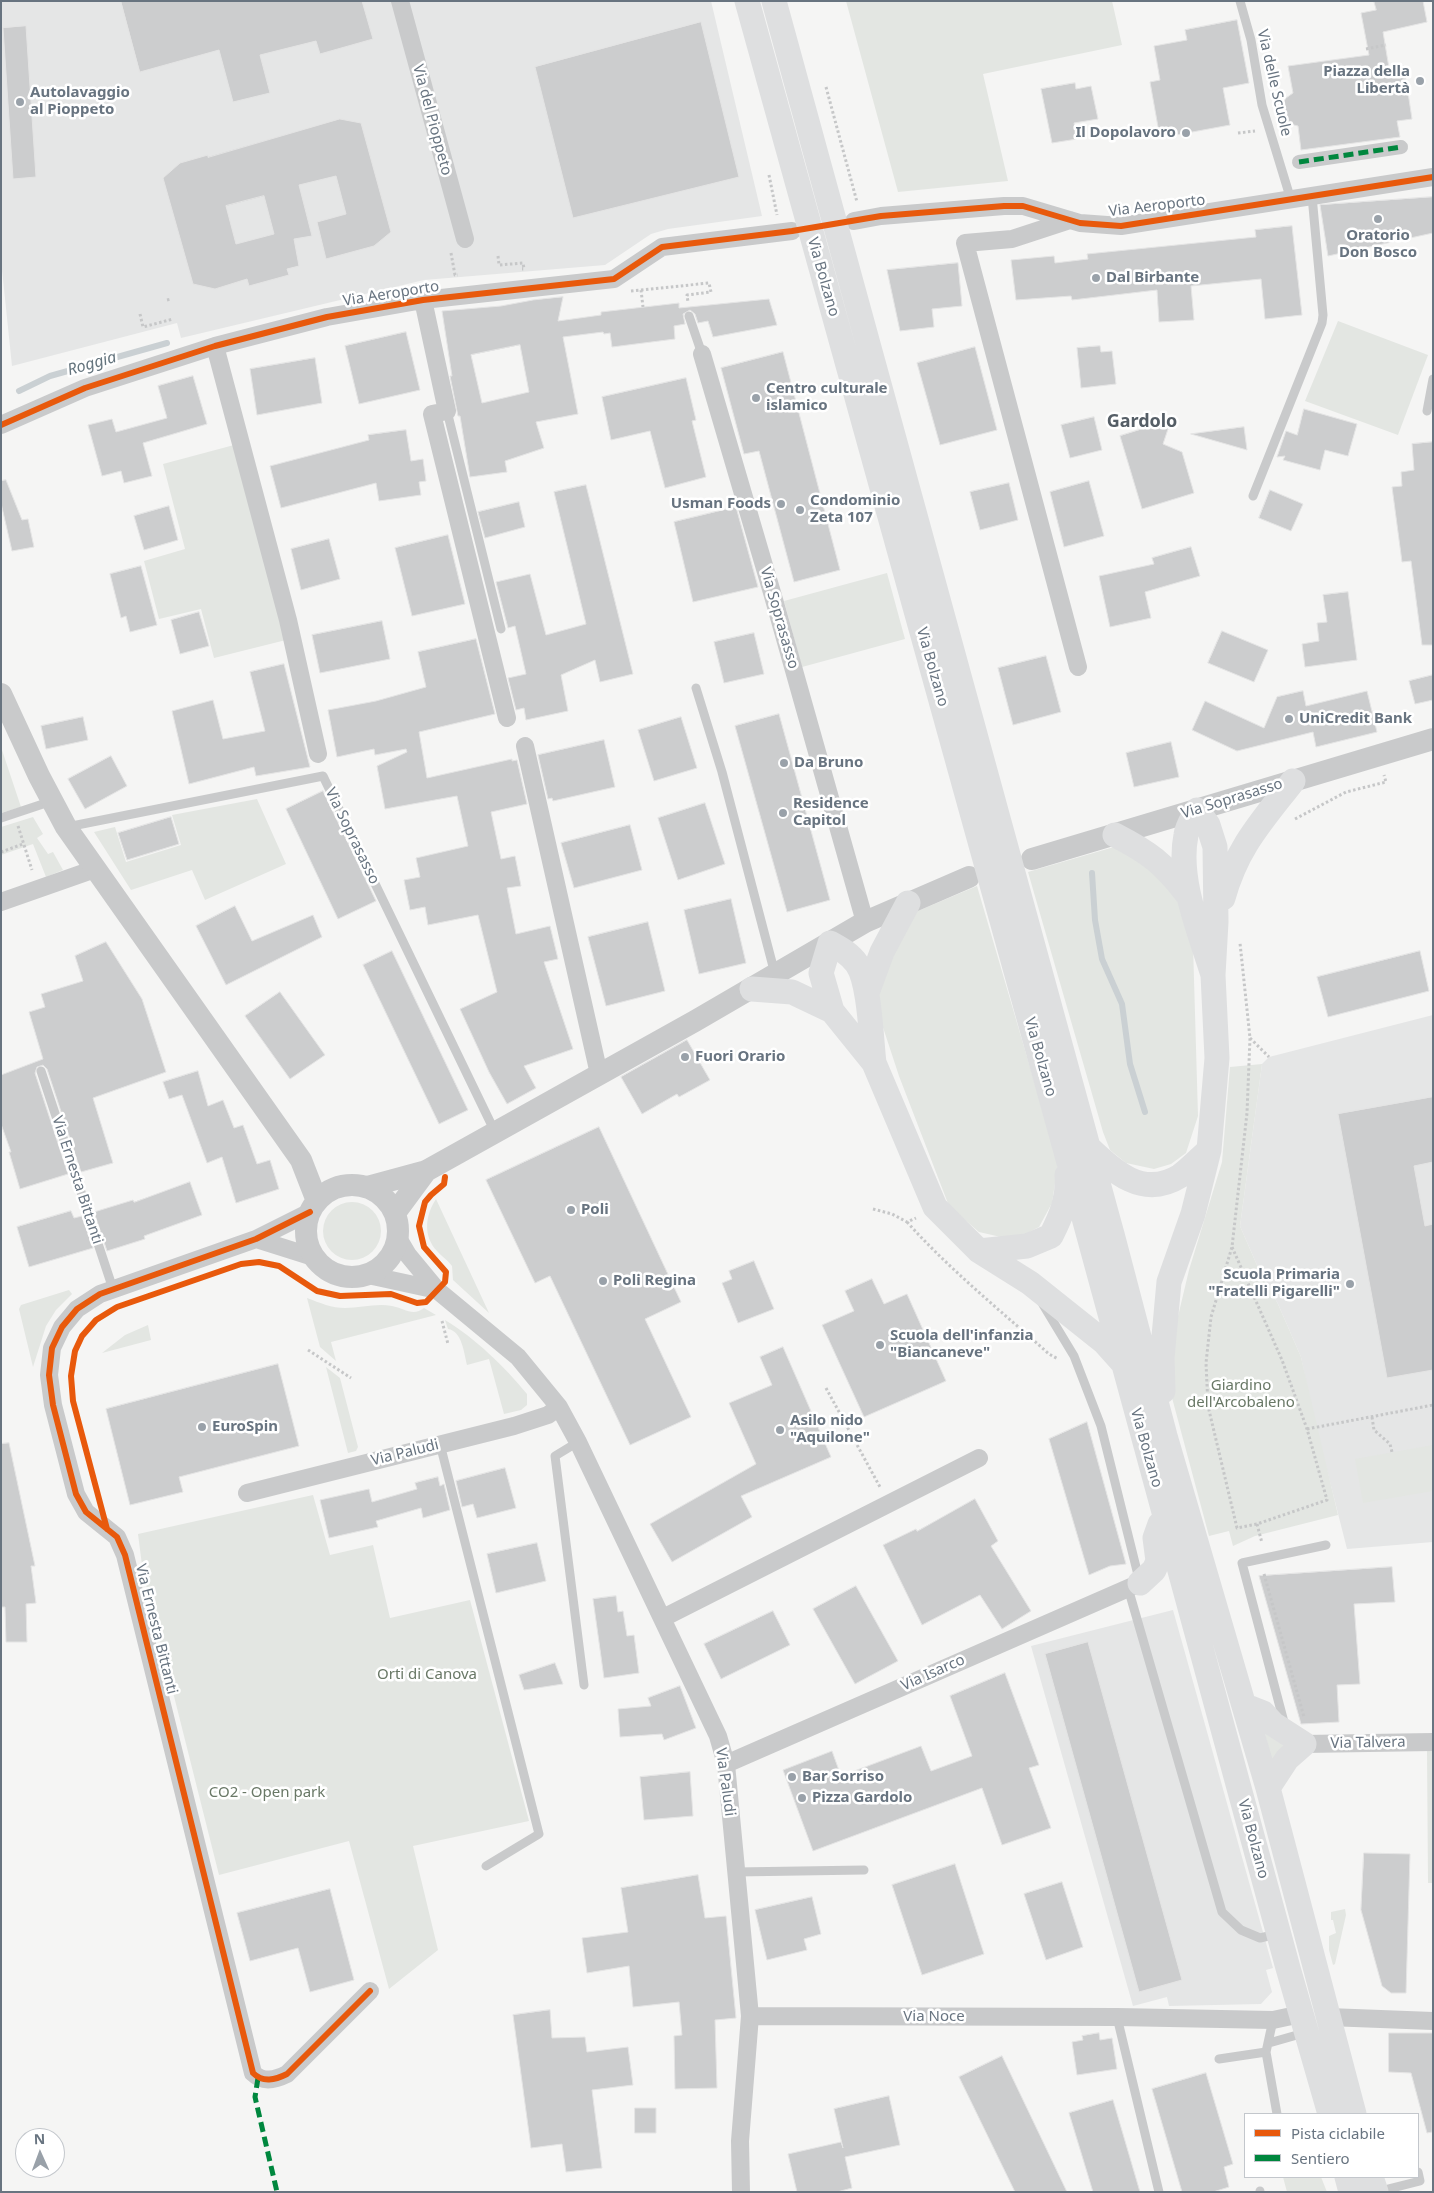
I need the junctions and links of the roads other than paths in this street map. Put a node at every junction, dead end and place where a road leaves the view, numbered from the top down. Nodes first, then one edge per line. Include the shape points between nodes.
1 (400, 1) edge
2 (747, 1) edge
3 (774, 1) edge
4 (1240, 1) edge
5 (1401, 147) dead end
6 (1299, 162) dead end
7 (1433, 177) edge
8 (1312, 196) junction
9 (1290, 200) junction
10 (857, 215) road end
11 (1070, 220) junction
12 (792, 231) dead end
13 (465, 239) dead end
14 (423, 300) junction
15 (690, 316) road end
16 (215, 346) junction
17 (702, 354) joint
18 (1433, 379) edge
19 (447, 410) junction
20 (1427, 412) dead end
21 (1, 425) edge
22 (1253, 496) dead end
23 (501, 629) dead end
24 (1078, 668) dead end
25 (696, 688) dead end
26 (1, 694) edge
27 (507, 718) dead end
28 (1433, 740) edge
29 (525, 746) dead end
30 (318, 754) dead end
31 (1293, 781) junction
32 (52, 801) junction
33 (1197, 810) junction
34 (1, 818) edge
35 (66, 827) junction
36 (1115, 835) junction
37 (1032, 860) dead end
38 (95, 868) junction
39 (970, 877) dead end
40 (1190, 898) junction
41 (1, 902) edge
42 (908, 903) junction
43 (864, 922) junction
44 (1216, 922) junction
45 (830, 943) junction
46 (776, 975) junction
47 (1213, 975) junction
48 (752, 989) junction
49 (867, 993) junction
50 (832, 1011) junction
51 (874, 1063) junction
52 (41, 1071) dead end
53 (599, 1074) junction
54 (496, 1132) junction
55 (1076, 1147) junction
56 (1209, 1150) junction
57 (301, 1160) junction
58 (426, 1172) junction
59 (342, 1186) junction
60 (368, 1187) junction
61 (314, 1206) junction
62 (395, 1213) junction
63 (398, 1238) junction
64 (256, 1239) junction
65 (979, 1252) junction
66 (313, 1257) junction
67 (368, 1275) junction
68 (1030, 1283) junction
69 (113, 1289) junction
70 (437, 1290) junction
71 (1122, 1363) junction
72 (559, 1407) junction
73 (1165, 1436) junction
74 (578, 1442) junction
75 (440, 1444) junction
76 (978, 1458) dead end
77 (247, 1493) dead end
78 (1164, 1514) junction
79 (1326, 1545) dead end
80 (1134, 1585) junction
81 (1191, 1610) junction
82 (663, 1618) junction
83 (584, 1685) dead end
84 (1245, 1706) junction
85 (1299, 1734) junction
86 (1433, 1742) edge
87 (726, 1764) junction
88 (1268, 1788) junction
89 (486, 1866) dead end
90 (864, 1870) dead end
91 (736, 1872) junction
92 (1278, 1934) junction
93 (370, 1991) dead end
94 (750, 2016) junction
95 (1118, 2016) junction
96 (1328, 2017) junction
97 (1273, 2020) junction
98 (1433, 2021) edge
99 (1304, 2023) junction
100 (1267, 2047) junction
101 (1219, 2058) dead end
102 (1277, 2113) edge
103 (1330, 2113) edge
104 (1354, 2113) edge
105 (1419, 2176) edge
106 (1347, 2178) edge
107 (1371, 2178) edge
108 (741, 2192) edge
109 (1159, 2192) edge
110 (1351, 2192) edge
111 (1376, 2192) edge

1 - 13 street, Via del Pioppeto
2 - 55 main road, Via Bolzano
3 - 55 main road, Via Bolzano
4 - 9 lane, Via delle Scuole via 1262,105
5 - 6 street
7 - 8 street, Via Aeroporto
8 - 9 street, Via Aeroporto
8 - 22 lane via 1322,323
9 - 11 street, Via Aeroporto via 1121,226 1080,224
10 - 11 street, Via Aeroporto via 1023,206
11 - 24 street, Via Aeroporto via 1012,240 965,243
12 - 14 street, Via Aeroporto via 662,247 614,279
14 - 16 street, Via Aeroporto via 327,317
14 - 19 street, Via Aeroporto
15 - 17 lane, Via Soprasasso
16 - 21 street, Via Aeroporto via 85,388
16 - 30 street via 288,620
17 - 43 street, Via Soprasasso
18 - 20 lane
19 - 23 lane
19 - 27 street via 432,414
25 - 46 lane
26 - 32 street
28 - 31 street, Via Soprasasso
29 - 53 street
31 - 33 street, Via Soprasasso
31 - 44 main road via 1246,843 1230,872
32 - 34 lane
32 - 35 street
33 - 36 street, Via Soprasasso
33 - 40 main road via 1186,834 1184,866
33 - 44 main road via 1208,825 1215,847
35 - 38 street
35 - 54 lane, Via Soprasasso via 323,776
36 - 37 street, Via Soprasasso
36 - 40 main road via 1167,868
38 - 41 street
38 - 57 street
39 - 42 street
40 - 47 main road
42 - 43 street
42 - 49 main road via 882,952
43 - 45 street
44 - 47 main road
45 - 46 street
45 - 49 main road via 847,952 859,966
45 - 50 main road via 821,973
46 - 48 street
47 - 56 main road via 1217,1058
48 - 50 main road via 792,992
48 - 53 street
49 - 51 main road
50 - 51 main road
51 - 65 main road via 935,1208
52 - 69 lane, Via Ernesta Bittanti
53 - 54 street
54 - 58 street
55 - 56 main road via 1138,1184 1159,1185 1180,1176
55 - 65 main road via 1062,1214 1051,1236 1027,1246
55 - 71 main road, Via Bolzano
55 - 73 main road, Via Bolzano
56 - 73 main road via 1193,1214 1169,1282 1162,1358
57 - 59 street
57 - 61 street
58 - 60 street
58 - 62 street
59 - 60 street
59 - 61 street via 329,1191
60 - 62 street via 386,1199
61 - 64 street, Via Ernesta Bittanti
61 - 66 street via 306,1227 307,1243
62 - 63 street
63 - 67 street via 388,1261
63 - 70 street, Via Paludi
64 - 66 street
64 - 69 street, Via Ernesta Bittanti
65 - 68 main road
66 - 67 street via 337,1275 353,1278
67 - 70 street, Via Paludi
68 - 71 main road via 1104,1342
68 - 80 lane via 1074,1356 1101,1426
69 - 93 street, Via Ernesta Bittanti via 77,1309 62,1327 52,1348 48,1375 52,1405 80,1503 93,1519 117,1536 124,1550 253,2073 266,2080 287,2074
70 - 72 street, Via Paludi via 518,1357
71 - 78 main road, Via Bolzano
72 - 74 street, Via Paludi
72 - 75 street, Via Paludi via 548,1415 514,1426
73 - 84 main road, Via Bolzano
74 - 82 street, Via Paludi
74 - 83 lane via 555,1456
75 - 77 street, Via Paludi
75 - 89 lane via 539,1834
76 - 82 street
78 - 80 main road via 1155,1538 1158,1561 1154,1570
78 - 81 main road, Via Bolzano
79 - 85 lane via 1242,1562
80 - 81 main road via 1157,1582 1168,1590 1178,1605
80 - 87 street, Via Isarco
80 - 92 lane via 1222,1912 1241,1930 1260,1938
81 - 92 main road, Via Bolzano
82 - 87 street, Via Paludi via 718,1736
84 - 85 main road
84 - 88 main road, Via Bolzano
85 - 86 street, Via Talvera
85 - 88 main road
87 - 91 street, Via Paludi
88 - 96 main road, Via Bolzano
90 - 91 lane
91 - 94 street, Via Paludi
92 - 99 main road, Via Bolzano
94 - 95 street, Via Noce
94 - 108 street, Via Paludi via 740,2141
95 - 97 street, Via Noce
95 - 109 lane
96 - 98 street
96 - 104 main road, Via Bolzano
97 - 99 street, Via Noce
97 - 100 lane
99 - 100 lane
99 - 103 main road, Via Bolzano
100 - 101 lane
100 - 102 lane
105 - 111 lane via 1420,2181
106 - 110 main road
107 - 111 main road

